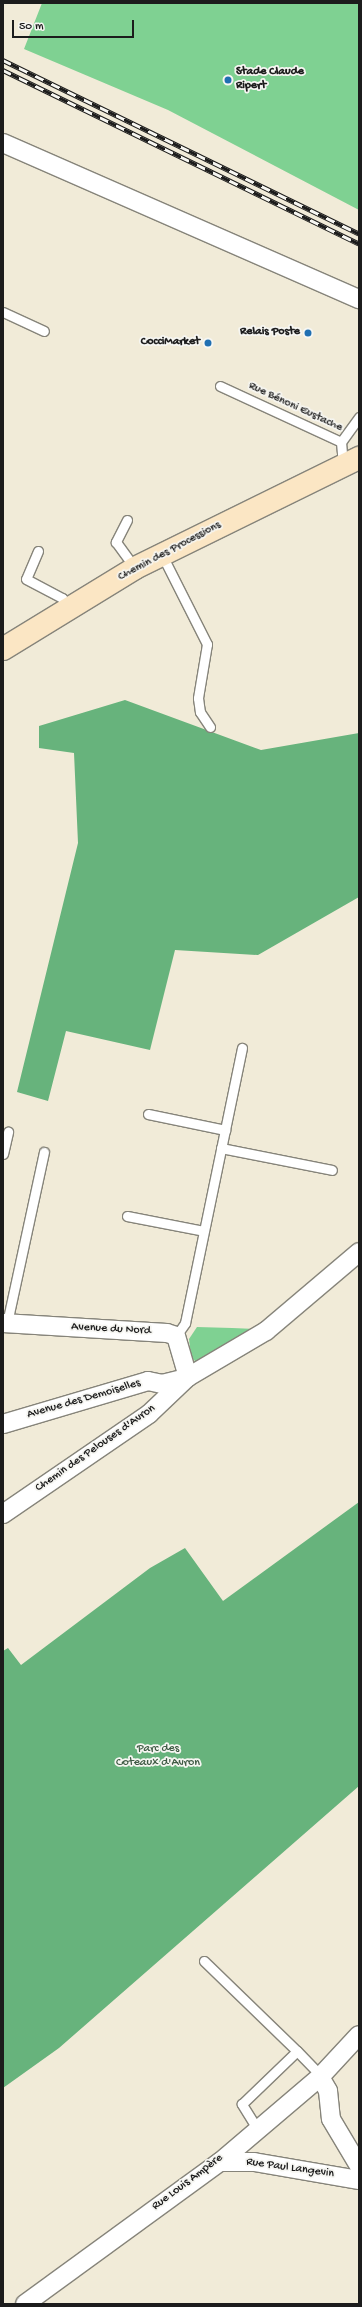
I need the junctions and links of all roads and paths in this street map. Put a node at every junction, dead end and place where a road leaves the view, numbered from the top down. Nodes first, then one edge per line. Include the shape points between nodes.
1 (3, 143) edge
2 (359, 299) edge
3 (3, 312) edge
4 (44, 331) dead end
5 (220, 386) dead end
6 (359, 417) edge
7 (341, 442) junction
8 (354, 462) edge
9 (127, 520) dead end
10 (38, 551) dead end
11 (162, 555) junction
12 (135, 568) junction
13 (68, 611) junction
14 (3, 649) edge
15 (210, 727) dead end
16 (242, 1048) dead end
17 (148, 1114) dead end
18 (225, 1130) junction
19 (8, 1132) dead end
20 (221, 1148) junction
21 (44, 1152) dead end
22 (3, 1154) edge
23 (332, 1170) dead end
24 (126, 1216) dead end
25 (204, 1231) junction
26 (359, 1252) edge
27 (5, 1323) edge
28 (176, 1336) junction
29 (188, 1377) junction
30 (3, 1424) edge
31 (3, 1514) edge
32 (204, 1961) dead end
33 (359, 2035) edge
34 (297, 2052) junction
35 (321, 2076) junction
36 (258, 2130) junction
37 (220, 2162) junction
38 (359, 2166) edge
39 (359, 2180) edge
40 (25, 2304) edge

1 - 2 street
3 - 4 lane
5 - 7 lane, Rue Bénoni Eustache
6 - 7 lane
7 - 8 lane, Rue Bénoni Eustache
8 - 11 street, Chemin des Processions
9 - 12 lane via 116,542
10 - 13 lane via 26,579 62,598
11 - 12 street, Chemin des Processions
11 - 15 lane via 207,644 198,698 200,712
12 - 13 street, Chemin des Processions
13 - 14 street, Chemin des Processions
16 - 18 lane
17 - 18 lane
18 - 20 lane
19 - 22 lane
20 - 23 lane
20 - 25 lane
21 - 27 lane
24 - 25 lane
25 - 28 lane via 185,1323
26 - 29 street, Chemin des Pelouses d'Avron via 266,1331
27 - 28 street, Avenue du Nord
28 - 29 street
29 - 30 street, Avenue des Demoiselles via 162,1384 148,1381
29 - 31 street, Chemin des Pelouses d'Avron via 149,1414
32 - 34 lane
33 - 35 street, Rue Louis Ampère
34 - 35 lane
34 - 36 lane via 242,2104
35 - 36 street, Rue Louis Ampère
35 - 38 street via 328,2091 331,2119
36 - 37 street, Rue Louis Ampère via 229,2150
37 - 39 street, Rue Paul Langevin via 254,2162
37 - 40 street, Rue Louis Ampère

